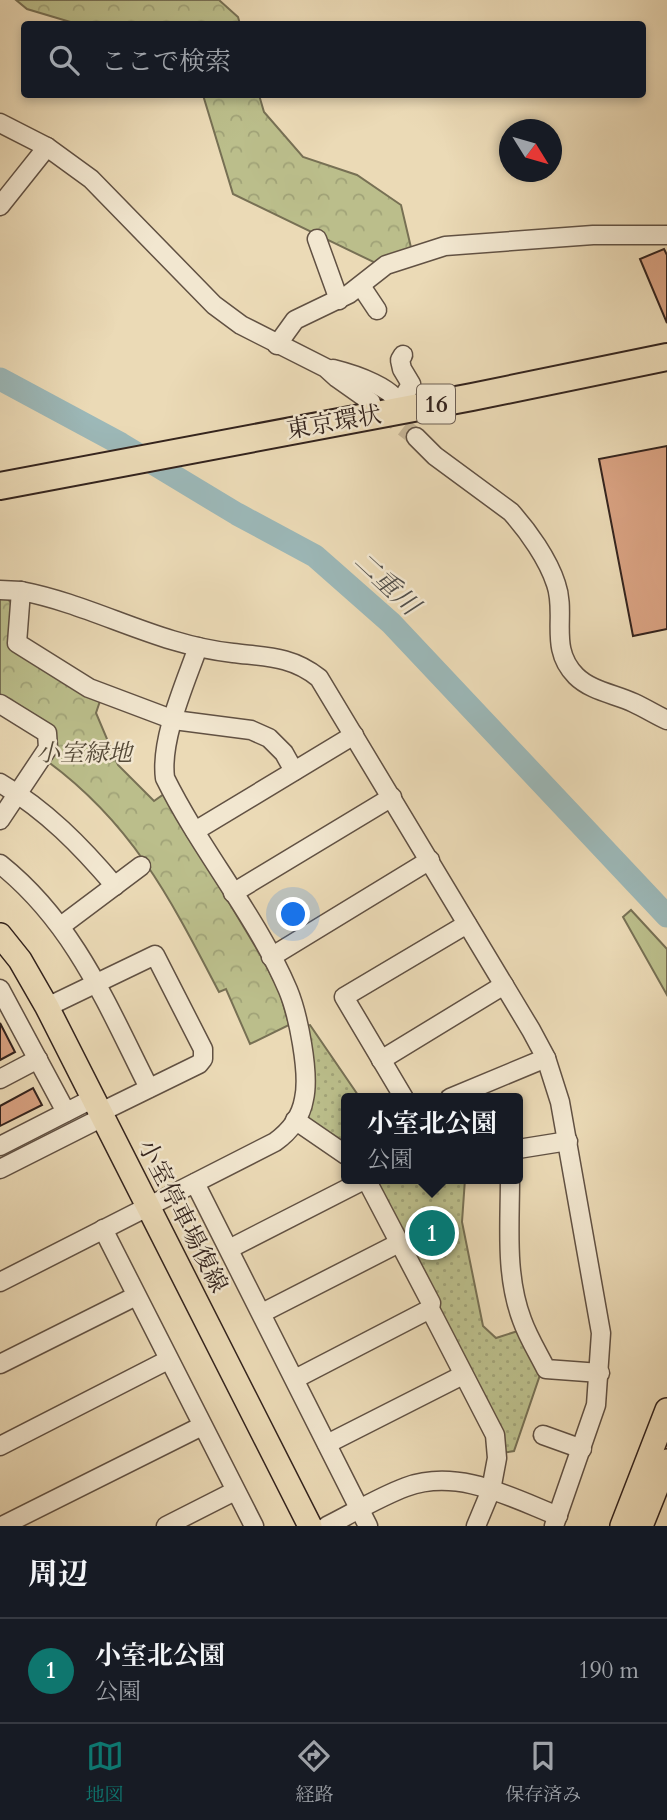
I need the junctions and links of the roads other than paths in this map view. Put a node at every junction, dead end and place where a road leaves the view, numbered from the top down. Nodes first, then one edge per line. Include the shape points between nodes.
1 (0, 123) edge
2 (47, 148) junction
3 (0, 206) edge
4 (667, 235) edge
5 (317, 239) dead end
6 (361, 286) junction
7 (339, 300) junction
8 (377, 310) dead end
9 (277, 345) junction
10 (403, 355) dead end
11 (667, 357) edge
12 (326, 368) junction
13 (667, 376) edge
14 (371, 402) tunnel mouth
15 (401, 406) junction
16 (416, 437) tunnel mouth
17 (213, 453) junction
18 (90, 477) junction
19 (0, 486) edge
20 (0, 501) edge
21 (0, 590) edge
22 (21, 591) junction
23 (198, 647) junction
24 (0, 704) edge
25 (174, 720) junction
26 (667, 720) edge
27 (354, 735) junction
28 (294, 771) junction
29 (0, 783) edge
30 (18, 793) junction
31 (392, 797) junction
32 (0, 820) edge
33 (195, 831) junction
34 (430, 860) junction
35 (0, 864) edge
36 (141, 866) dead end
37 (115, 886) junction
38 (233, 893) junction
39 (467, 924) junction
40 (61, 926) junction
41 (0, 936) edge
42 (271, 957) junction
43 (96, 984) junction
44 (504, 985) junction
45 (0, 989) edge
46 (47, 1007) junction
47 (5, 1008) edge
48 (546, 1058) junction
49 (38, 1059) junction
50 (381, 1060) junction
51 (0, 1079) edge
52 (149, 1088) junction
53 (401, 1093) edge
54 (462, 1093) edge
55 (99, 1109) junction
56 (66, 1112) junction
57 (295, 1121) junction
58 (568, 1141) junction
59 (0, 1146) edge
60 (523, 1148) edge
61 (341, 1152) edge
62 (0, 1169) edge
63 (195, 1183) junction
64 (356, 1184) edge
65 (369, 1184) edge
66 (510, 1184) edge
67 (148, 1206) junction
68 (103, 1230) junction
69 (399, 1244) junction
70 (229, 1250) junction
71 (0, 1282) edge
72 (136, 1296) junction
73 (430, 1309) junction
74 (262, 1313) junction
75 (168, 1360) junction
76 (0, 1364) edge
77 (600, 1373) junction
78 (463, 1375) junction
79 (295, 1379) junction
80 (667, 1410) edge
81 (202, 1426) junction
82 (543, 1434) dead end
83 (327, 1444) junction
84 (0, 1446) edge
85 (582, 1449) junction
86 (667, 1461) edge
87 (491, 1490) junction
88 (235, 1491) junction
89 (364, 1518) edge
90 (556, 1521) edge
91 (2, 1526) edge
92 (166, 1526) edge
93 (254, 1526) edge
94 (310, 1526) edge
95 (327, 1526) edge
96 (477, 1526) edge
97 (622, 1526) edge
98 (641, 1526) edge

1 - 2 street
2 - 3 street
2 - 9 street via 91,178 214,305
4 - 6 street via 593,235 445,246 386,265
5 - 7 street
6 - 7 street
6 - 8 street
7 - 9 street via 295,320
9 - 12 street
10 - 15 street via 402,369 411,384
11 - 15 highway, 東京環状 / 16
12 - 14 street
12 - 15 street via 386,389
13 - 17 highway, 東京環状 / 16
15 - 17 highway, 東京環状 / 16
16 - 26 street via 520,522 557,586 558,641 573,673 583,682
17 - 18 highway, 東京環状 / 16
18 - 19 highway, 東京環状 / 16
18 - 20 highway, 東京環状 / 16
21 - 22 street
22 - 23 street via 163,640
22 - 25 street via 17,643 89,688
23 - 25 street
23 - 27 street via 299,664 319,678
24 - 30 street via 47,733 48,748
25 - 28 street via 251,730 269,738
25 - 33 street via 164,759 165,778
27 - 28 street
27 - 31 street
28 - 33 street
29 - 30 street
30 - 32 street
30 - 37 street via 78,843
31 - 34 street
31 - 38 street
33 - 38 street
34 - 39 street
34 - 42 street
35 - 40 street
36 - 37 street
37 - 40 street
38 - 42 street
39 - 44 street
39 - 50 street via 344,997
40 - 43 street
41 - 46 main road, 小室停車場復線
42 - 57 street via 299,1026 305,1090
43 - 46 street
43 - 52 street
43 - 52 street via 155,955 203,1049 199,1064
44 - 48 street
44 - 50 street
45 - 47 street
46 - 55 main road, 小室停車場復線
47 - 49 street
48 - 54 street
48 - 58 street
49 - 51 street
49 - 56 street
50 - 53 street
52 - 55 street
55 - 56 street
55 - 62 street
55 - 67 main road, 小室停車場復線
56 - 59 street
57 - 61 street
57 - 63 street via 275,1142
58 - 60 street
58 - 77 street via 601,1333
63 - 67 street
63 - 70 street
64 - 70 street
65 - 69 street
66 - 77 street via 510,1265 524,1324 546,1369
67 - 68 street
67 - 94 main road, 小室停車場復線
68 - 71 street
68 - 72 street
69 - 73 street
69 - 74 street
70 - 74 street
72 - 75 street
72 - 76 street
73 - 78 street
73 - 79 street
74 - 79 street
75 - 81 street
75 - 84 street
77 - 85 street
78 - 83 street
78 - 87 street via 495,1435 497,1458
79 - 83 street
80 - 97 main road
81 - 88 street
81 - 91 street
82 - 85 street
83 - 89 street
85 - 90 street
86 - 98 main road
87 - 89 street via 436,1480 407,1487
87 - 90 street
87 - 96 street
88 - 92 street
88 - 93 street
89 - 95 street

